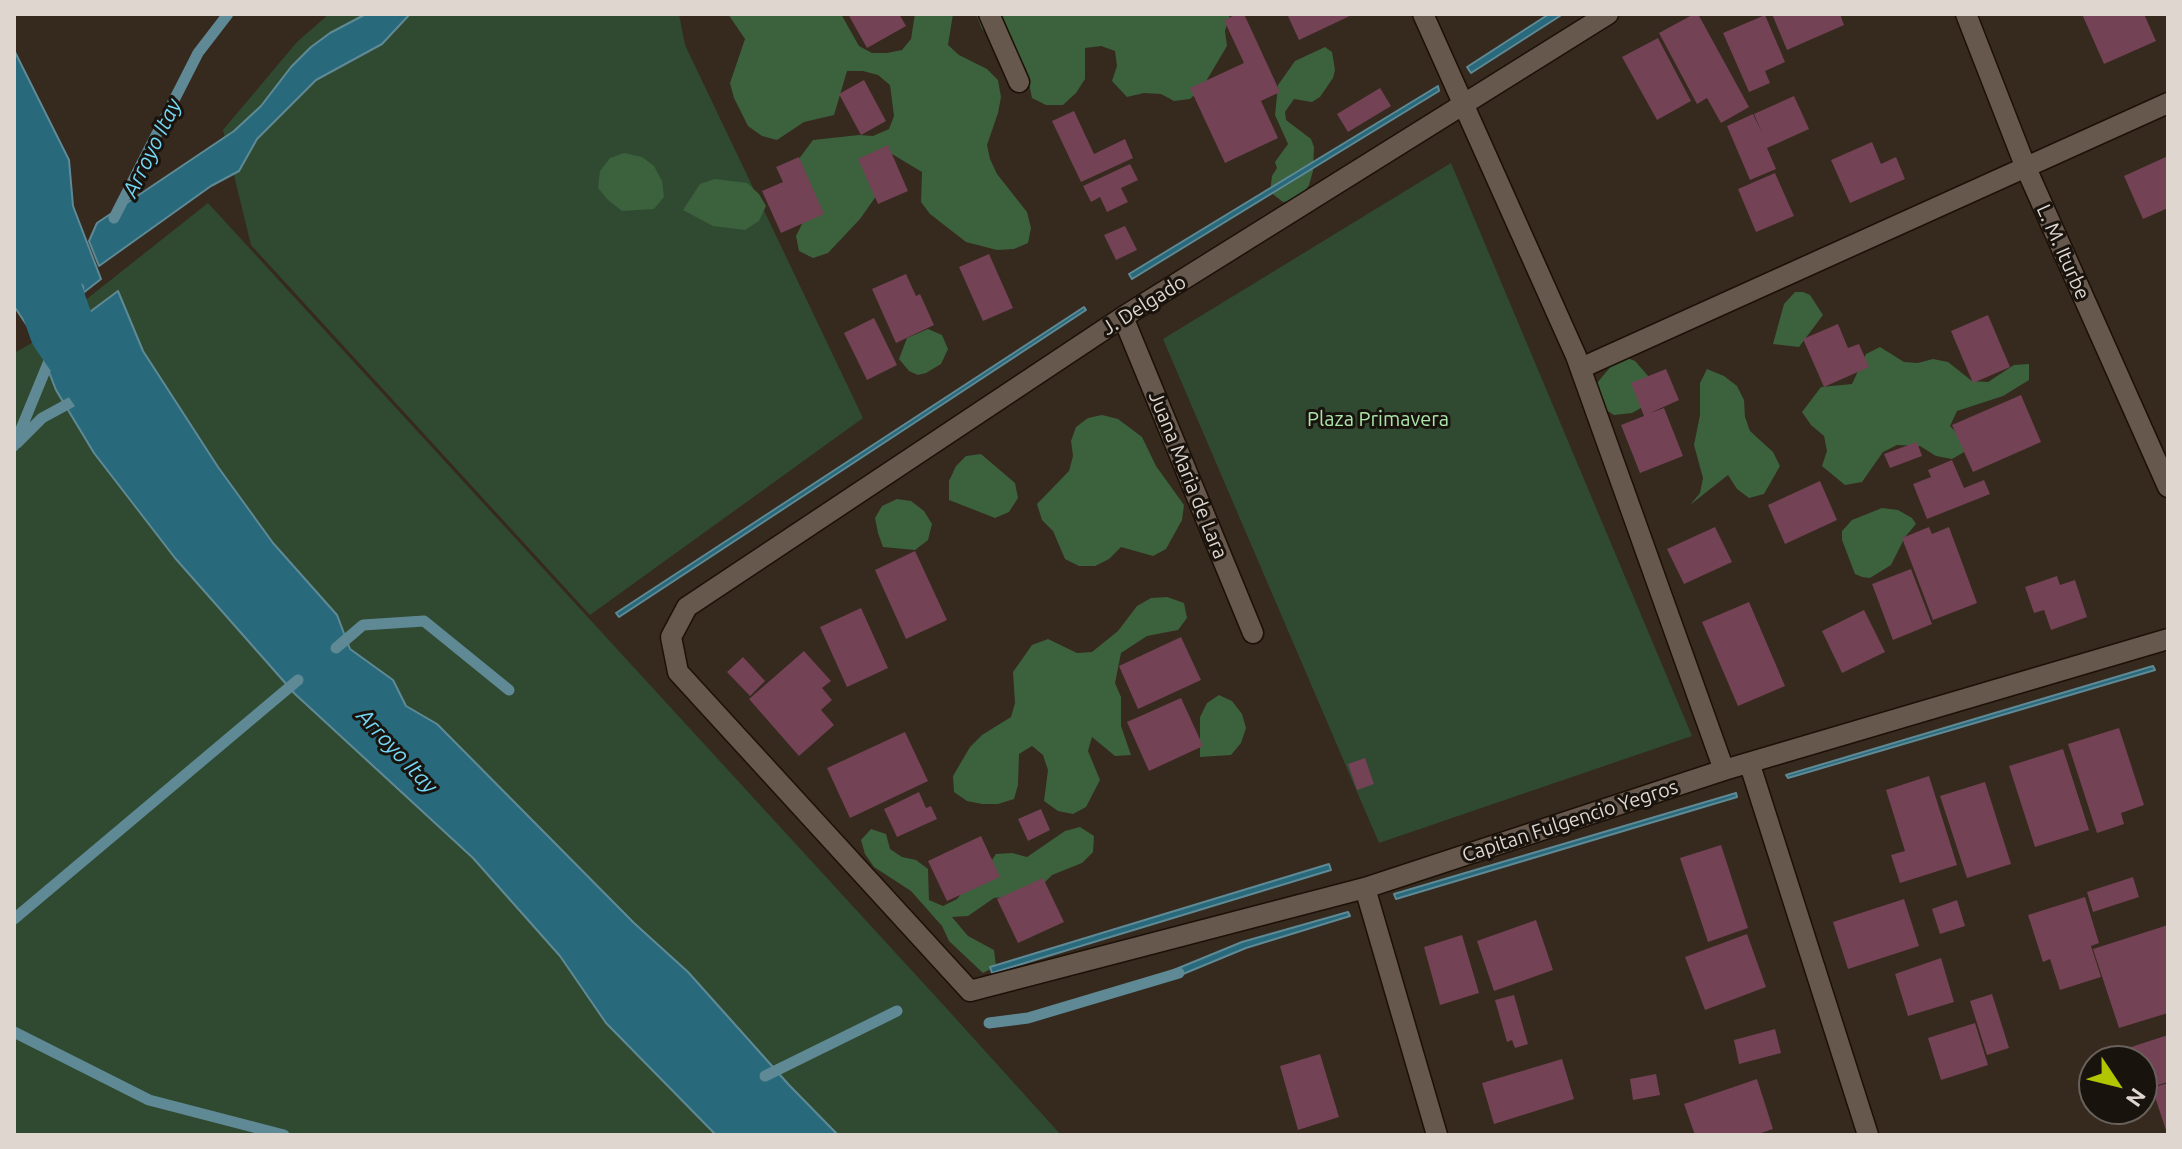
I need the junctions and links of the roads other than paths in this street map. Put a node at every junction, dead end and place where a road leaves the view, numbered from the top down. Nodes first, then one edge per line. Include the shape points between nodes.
1 (989, 14) edge
2 (1423, 14) edge
3 (1608, 14) edge
4 (1966, 14) edge
5 (1019, 82) dead end
6 (2168, 103) edge
7 (1462, 106) junction
8 (2026, 168) junction
9 (1123, 317) junction
10 (1581, 368) junction
11 (2168, 487) edge
12 (1253, 633) dead end
13 (2167, 643) edge
14 (1750, 765) junction
15 (1724, 770) junction
16 (1365, 888) junction
17 (970, 991) joint
18 (1437, 1135) edge
19 (1868, 1135) edge

1 - 5 street
2 - 7 street
3 - 7 street, J. Delgado
4 - 8 street, L. M. Iturbe
6 - 8 street
7 - 9 street, J. Delgado
7 - 10 street
8 - 10 street
8 - 11 street, L. M. Iturbe
9 - 12 street, Juana Maria de Lara
9 - 17 street, J. Delgado via 687,607 671,637 678,672
10 - 15 street
13 - 14 street, Capitan Fulgencio Yegros
14 - 15 street, Capitan Fulgencio Yegros
14 - 19 street
15 - 16 street, Capitan Fulgencio Yegros
16 - 17 street, Capitan Fulgencio Yegros
16 - 18 street

